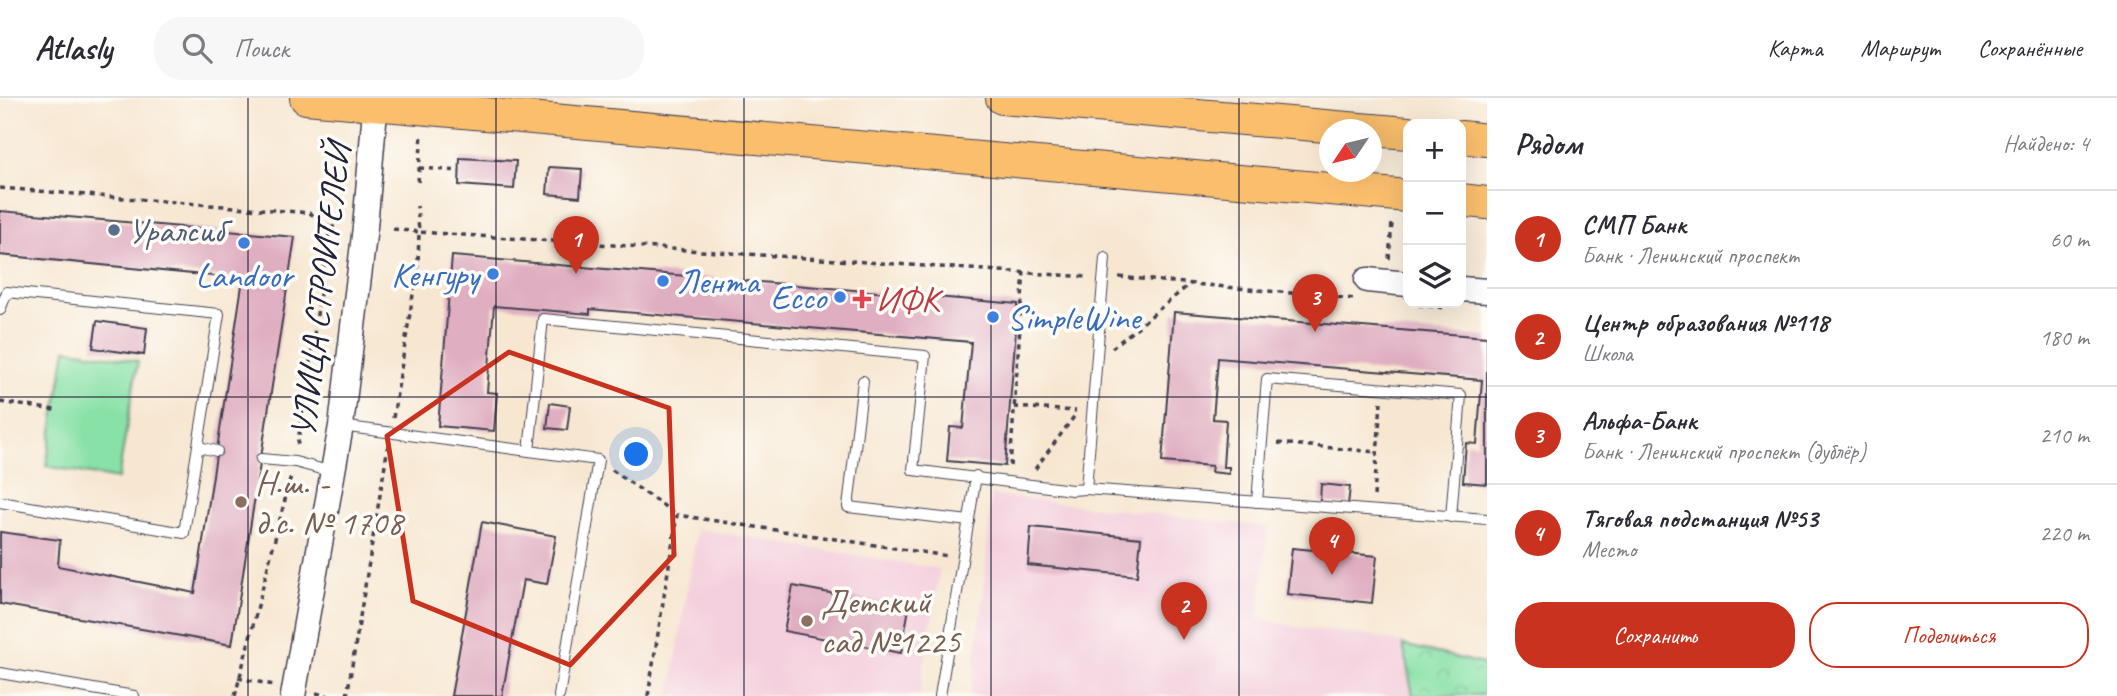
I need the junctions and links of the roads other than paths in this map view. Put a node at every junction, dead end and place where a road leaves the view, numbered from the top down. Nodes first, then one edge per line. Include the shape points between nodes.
1 (306, 98) edge
2 (1002, 98) edge
3 (376, 101) edge
4 (1319, 125) edge
5 (1382, 131) edge
6 (1403, 133) edge
7 (1466, 138) edge
8 (1487, 140) edge
9 (1403, 196) edge
10 (1466, 201) edge
11 (1487, 203) edge
12 (1105, 258) dead end
13 (1487, 291) edge
14 (1466, 296) edge
15 (0, 310) edge
16 (863, 382) dead end
17 (341, 426) junction
18 (198, 447) junction
19 (217, 451) dead end
20 (529, 451) junction
21 (261, 459) dead end
22 (332, 472) junction
23 (976, 476) junction
24 (1086, 489) junction
25 (0, 502) edge
26 (1256, 502) junction
27 (1451, 517) junction
28 (1487, 519) edge
29 (969, 522) junction
30 (0, 673) edge
31 (134, 696) edge
32 (293, 696) edge
33 (559, 696) edge
34 (940, 696) edge

1 - 3 main road
2 - 4 main road
3 - 9 main road
3 - 17 street, УЛИЦА СТРОИТЕЛЕЙ
5 - 6 main road
7 - 8 main road
10 - 11 main road
12 - 24 lane
13 - 14 street
15 - 18 lane via 7,292 219,314
16 - 29 lane via 848,507
17 - 20 lane
17 - 22 street, УЛИЦА СТРОИТЕЛЕЙ
18 - 19 lane
18 - 25 lane via 184,533
20 - 23 lane via 543,319 925,356 913,470
20 - 33 lane via 598,460
21 - 22 lane
22 - 32 street, УЛИЦА СТРОИТЕЛЕЙ
23 - 24 lane
23 - 29 lane
24 - 26 lane
26 - 27 lane
26 - 27 lane via 1266,379 1461,395
27 - 28 lane
29 - 34 lane
30 - 31 lane

